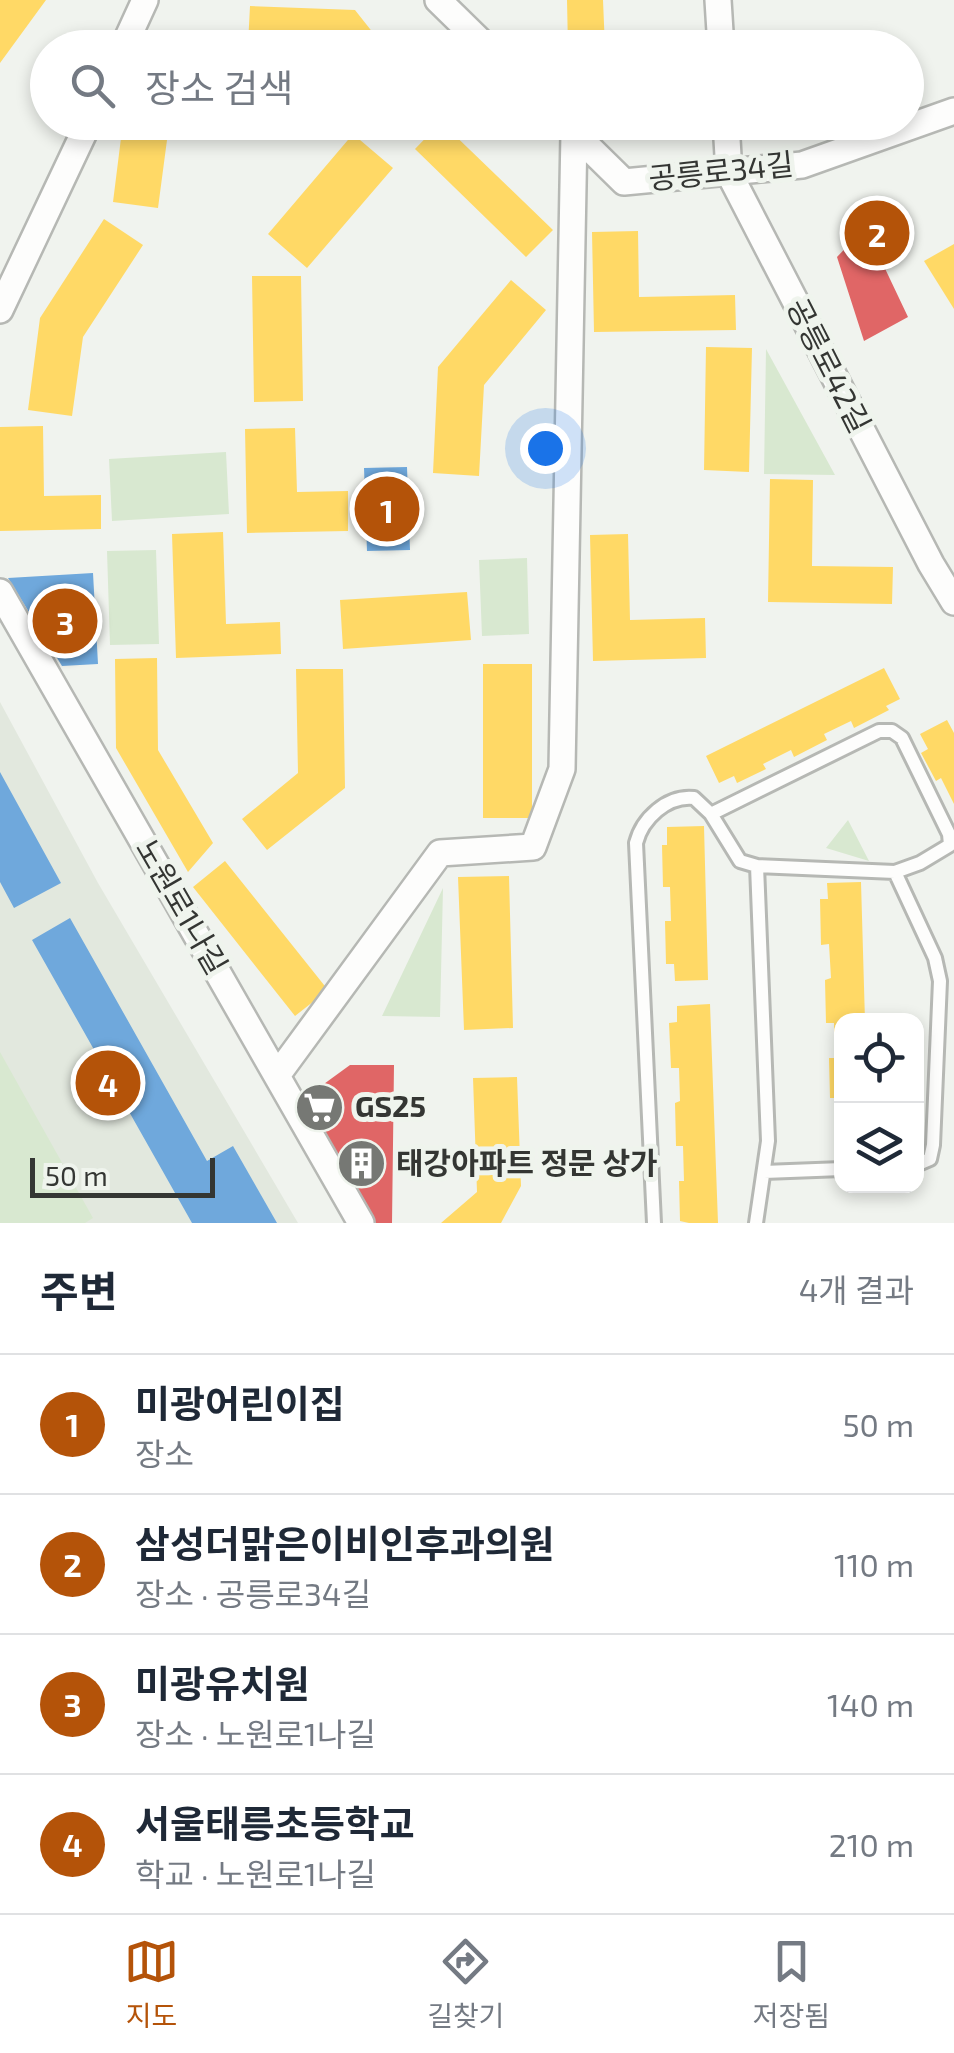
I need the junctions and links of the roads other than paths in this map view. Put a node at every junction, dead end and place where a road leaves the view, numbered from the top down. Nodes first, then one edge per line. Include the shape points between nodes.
1 (145, 0) edge
2 (438, 0) edge
3 (718, 0) edge
4 (131, 30) edge
5 (469, 30) edge
6 (720, 30) edge
7 (954, 111) edge
8 (924, 122) edge
9 (80, 140) edge
10 (569, 140) edge
11 (581, 140) edge
12 (727, 140) edge
13 (872, 140) edge
14 (729, 174) junction
15 (0, 310) edge
16 (0, 592) edge
17 (954, 602) edge
18 (711, 814) junction
19 (758, 866) junction
20 (894, 872) junction
21 (278, 1074) junction
22 (924, 1163) edge
23 (834, 1169) edge
24 (764, 1172) junction
25 (361, 1223) edge
26 (654, 1223) edge
27 (756, 1223) edge

1 - 4 street
2 - 5 street
3 - 6 street
7 - 8 street, 공릉로34길
9 - 15 street
10 - 21 street via 562,769 533,847 440,853
11 - 14 street, 공릉로34길 via 624,182
12 - 14 street, 공릉로42길
13 - 14 street, 공릉로34길 via 802,165
14 - 17 street, 공릉로42길
16 - 21 street, 노원로1나길
18 - 19 lane via 740,860
18 - 20 lane via 879,731 892,731 902,738 950,840 933,856
18 - 26 lane via 694,798 675,800 647,820 636,844
19 - 20 lane
19 - 24 lane
20 - 22 lane via 940,980 932,1154
21 - 25 street, 노원로1나길
23 - 24 lane
24 - 27 lane

